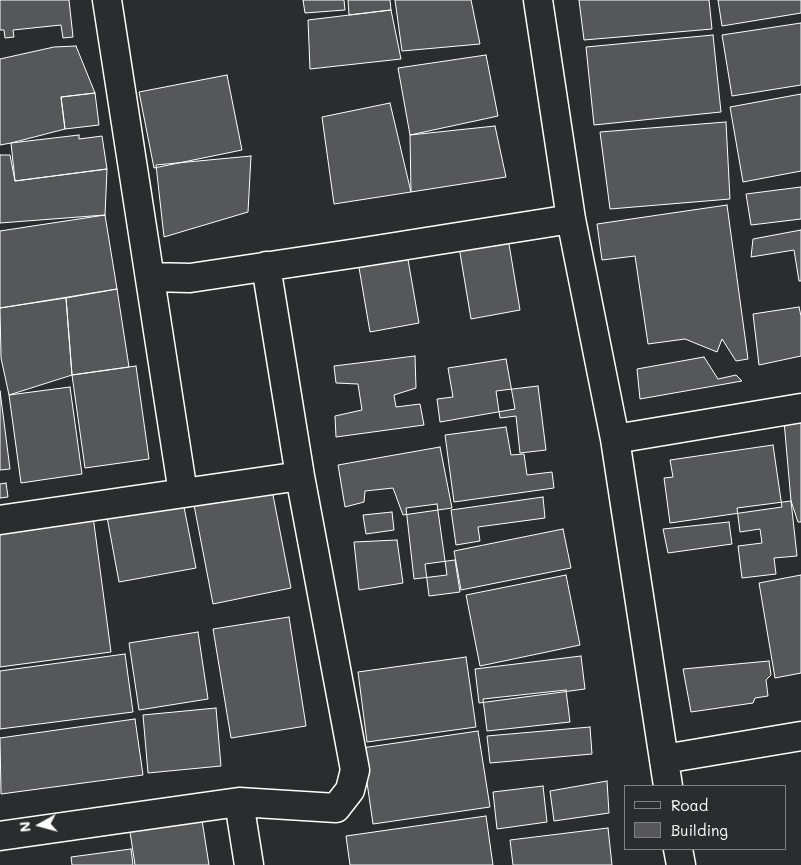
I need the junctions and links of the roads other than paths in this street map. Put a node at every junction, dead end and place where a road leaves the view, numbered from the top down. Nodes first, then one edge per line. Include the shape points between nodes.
1 (107, 0) edge
2 (538, 0) edge
3 (571, 219) junction
4 (266, 266) junction
5 (150, 277) junction
6 (801, 408) edge
7 (615, 439) junction
8 (300, 476) junction
9 (183, 493) junction
10 (0, 520) edge
11 (801, 736) edge
12 (664, 759) junction
13 (668, 785) edge
14 (239, 802) junction
15 (0, 836) edge
16 (678, 850) edge
17 (249, 865) edge
18 (681, 865) edge

1 - 5 street
2 - 3 street
3 - 4 street
3 - 7 street
4 - 5 street via 190,278
4 - 8 street
5 - 9 street
6 - 7 street
7 - 12 street
8 - 9 street
8 - 14 street via 355,770 350,790 336,808
9 - 10 street
11 - 12 street
12 - 13 street
14 - 15 street
14 - 17 street
16 - 18 street

